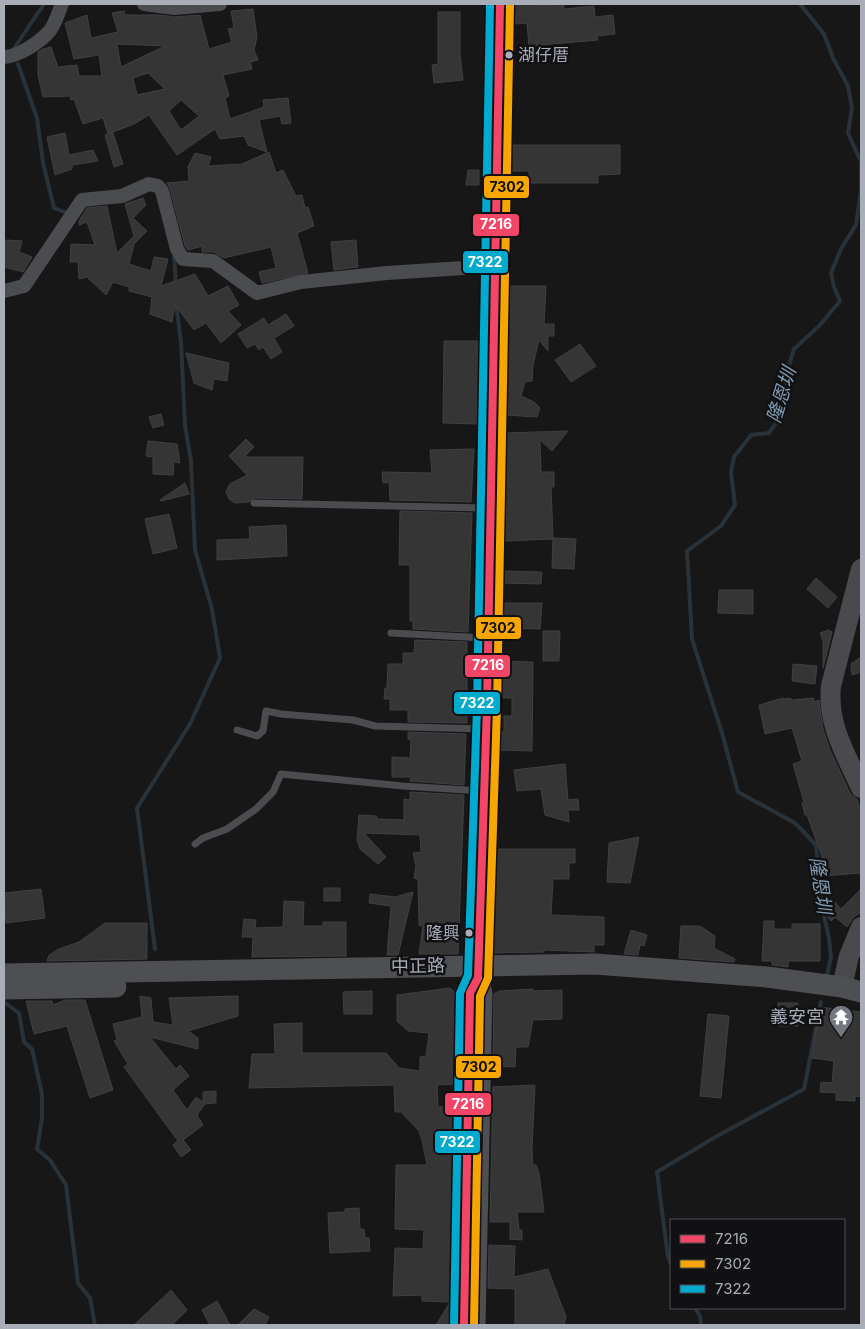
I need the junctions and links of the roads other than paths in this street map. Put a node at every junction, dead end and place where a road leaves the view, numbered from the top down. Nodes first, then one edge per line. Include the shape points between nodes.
1 (62, 4) edge
2 (75, 4) edge
3 (144, 4) edge
4 (220, 4) edge
5 (500, 4) edge
6 (4, 57) edge
7 (494, 266) junction
8 (4, 290) edge
9 (254, 503) dead end
10 (490, 508) junction
11 (861, 570) edge
12 (391, 633) dead end
13 (488, 638) junction
14 (486, 729) junction
15 (236, 730) dead end
16 (861, 788) edge
17 (485, 791) junction
18 (195, 844) dead end
19 (861, 927) edge
20 (478, 972) junction
21 (4, 974) edge
22 (4, 989) edge
23 (848, 992) edge
24 (861, 1004) edge
25 (464, 1325) edge
26 (475, 1325) edge

1 - 2 street
1 - 6 street via 49,32 28,48
3 - 4 street via 174,8
5 - 7 main road
7 - 8 street via 301,282 257,293 213,261 183,259 162,191 158,186 149,184 122,196 82,200 24,286
7 - 10 main road
9 - 10 lane
10 - 13 main road
11 - 16 street via 833,677 830,706 834,728
12 - 13 lane
13 - 14 main road
14 - 15 lane via 376,726 353,720 266,711 263,732 257,736
14 - 17 main road
17 - 18 lane via 281,774 273,792 256,809 227,829
17 - 20 main road
19 - 23 street via 849,956
20 - 21 main road, 中正路
20 - 22 main road, 中正路
20 - 23 main road, 中正路 via 595,964 767,977
20 - 25 main road via 470,993
20 - 26 main road via 482,994
23 - 24 main road, 中正路

